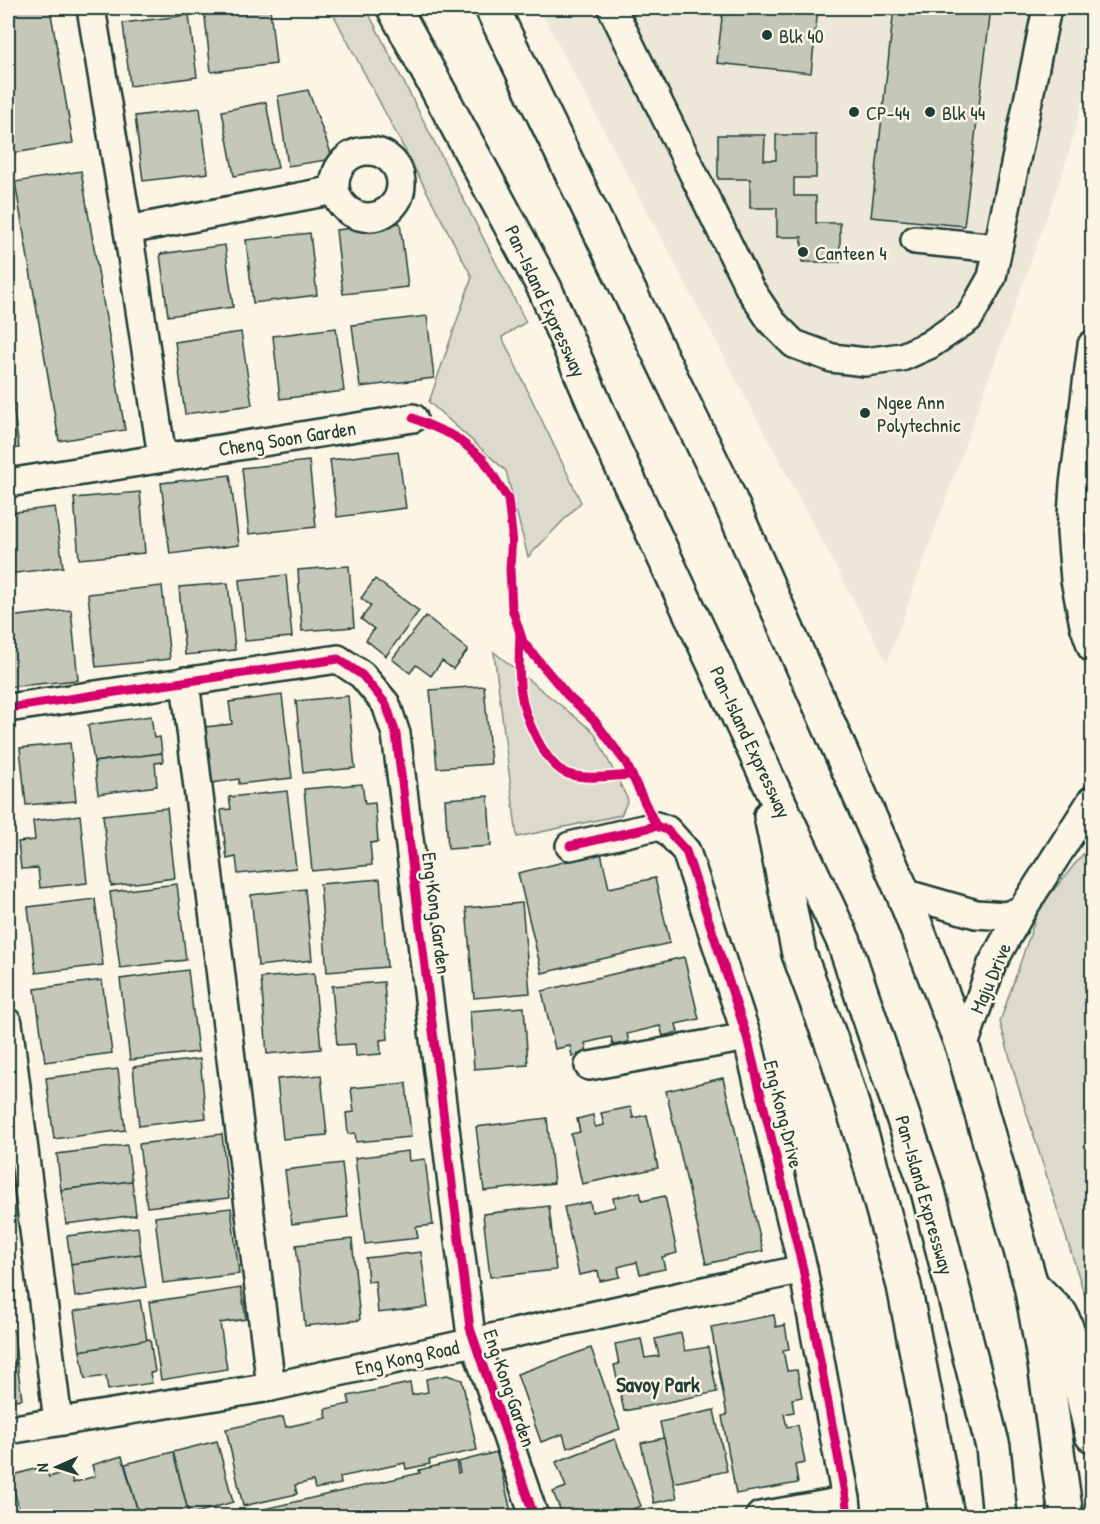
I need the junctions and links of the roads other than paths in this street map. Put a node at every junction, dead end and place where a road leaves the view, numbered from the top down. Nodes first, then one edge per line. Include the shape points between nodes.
1 (91, 8) edge
2 (394, 8) edge
3 (492, 8) edge
4 (612, 8) edge
5 (1047, 8) edge
6 (335, 190) dead end
7 (128, 230) junction
8 (915, 240) dead end
9 (998, 248) junction
10 (1092, 345) edge
11 (413, 418) dead end
12 (162, 457) junction
13 (8, 483) edge
14 (1092, 648) edge
15 (185, 681) junction
16 (8, 708) edge
17 (759, 761) junction
18 (1092, 800) edge
19 (570, 846) dead end
20 (903, 893) junction
21 (1022, 910) junction
22 (8, 1023) edge
23 (747, 1037) junction
24 (963, 1048) junction
25 (589, 1066) dead end
26 (803, 1269) junction
27 (1031, 1285) junction
28 (475, 1342) junction
29 (271, 1387) junction
30 (58, 1421) junction
31 (8, 1430) edge
32 (1092, 1435) edge
33 (847, 1508) edge
34 (534, 1516) edge
35 (760, 1516) edge
36 (947, 1516) edge
37 (1000, 1516) edge
38 (1066, 1516) edge

1 - 7 street
2 - 17 highway, Pan-Island Expressway via 545,289 613,447
3 - 20 highway via 724,487
4 - 9 street via 750,289 772,322 794,344 832,358 866,362 902,357 929,345 969,318 992,277
5 - 9 street
6 - 7 street
7 - 12 street
8 - 9 street
10 - 14 street via 1071,532 1075,580
11 - 12 street, Cheng Soon Garden
12 - 13 street, Cheng Soon Garden
15 - 16 street, Eng Kong Garden
15 - 28 street, Eng Kong Garden via 339,659 362,675 387,704 396,734
15 - 29 street
17 - 36 highway via 800,954 842,1070 904,1286
17 - 37 highway, Pan-Island Expressway via 844,942 928,1191 993,1447
18 - 21 street, Maju Drive
19 - 23 street, Eng Kong Drive via 656,826 667,830 686,851
20 - 21 street, Maju Drive via 976,914 1006,916
20 - 24 highway
21 - 24 street, Maju Drive via 993,964
22 - 30 street
23 - 25 street, Eng Kong Drive
23 - 26 street, Eng Kong Drive
24 - 27 highway
26 - 28 street, Eng Kong Road
26 - 33 street, Eng Kong Drive
27 - 32 highway via 1061,1315
27 - 38 highway
28 - 29 street, Eng Kong Road
28 - 34 street, Eng Kong Garden
29 - 30 street, Eng Kong Road
30 - 31 street, Eng Kong Road
33 - 35 street via 828,1504

